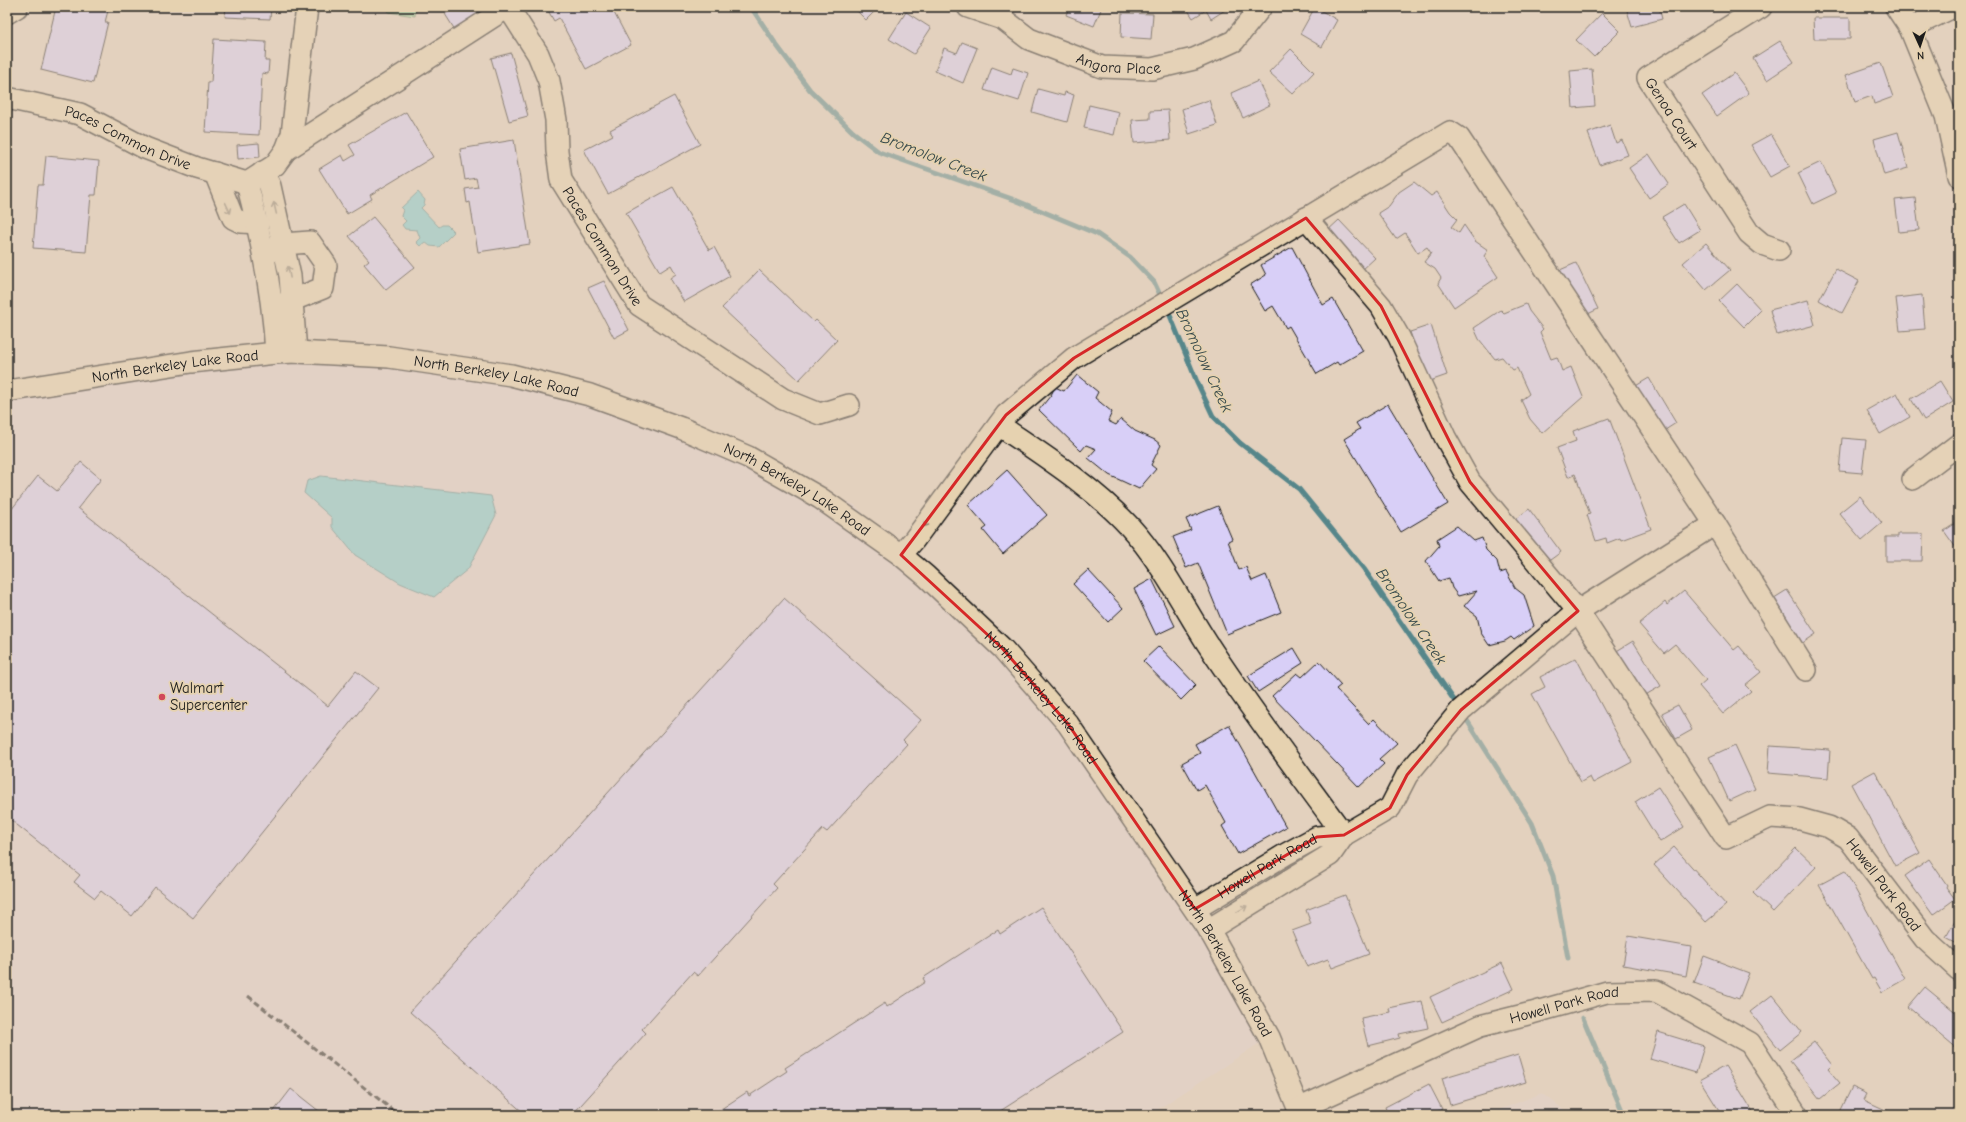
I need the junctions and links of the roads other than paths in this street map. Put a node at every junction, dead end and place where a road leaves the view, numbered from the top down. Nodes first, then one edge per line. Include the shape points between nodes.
1 (17, 7) edge
2 (307, 7) edge
3 (968, 7) edge
4 (1261, 7) edge
5 (1762, 7) edge
6 (1896, 7) edge
7 (1953, 7) edge
8 (7, 13) edge
9 (1006, 13) edge
10 (1910, 28) junction
11 (7, 98) edge
12 (286, 150) junction
13 (215, 173) junction
14 (1959, 176) edge
15 (255, 178) junction
16 (1306, 218) junction
17 (258, 223) junction
18 (283, 244) junction
19 (1779, 250) dead end
20 (264, 255) junction
21 (283, 304) junction
22 (286, 353) junction
23 (7, 391) edge
24 (849, 405) dead end
25 (999, 424) junction
26 (1959, 444) edge
27 (1913, 479) dead end
28 (1715, 524) junction
29 (901, 555) junction
30 (1578, 611) junction
31 (1806, 670) dead end
32 (1344, 835) junction
33 (1297, 848) junction
34 (1265, 866) junction
35 (1310, 868) junction
36 (1278, 887) junction
37 (1195, 909) junction
38 (1208, 930) junction
39 (1959, 970) edge
40 (1300, 1112) edge
41 (1797, 1115) edge

1 - 8 street
2 - 12 street via 292,134
3 - 9 street, Angora Place
4 - 9 street, Angora Place via 1234,41 1194,59 1152,69 1102,67 1029,39
5 - 19 street, Genoa Court via 1648,78 1749,232 1762,244
6 - 10 street
7 - 10 street
10 - 14 street via 1946,116
11 - 13 street, Paces Common Drive via 80,114 145,148
12 - 15 street, Paces Common Drive via 275,164
12 - 24 street, Paces Common Drive via 508,7 538,54 549,81 556,120 561,180 639,305 783,399 820,414
13 - 15 street, Paces Common Drive
13 -> 17 street via 233,218 241,222
15 - 17 street
18 -> 15 street via 270,186
16 - 25 street via 1074,358 1006,415
16 - 28 street via 1450,132 1459,138
16 - 30 street via 1381,306 1399,337 1446,438 1470,482
17 - 20 street
18 - 20 street
21 -> 18 street
18 - 21 street via 310,242 326,265 323,288
20 - 21 street
21 - 22 street
22 - 23 street, North Berkeley Lake Road via 191,362
22 - 29 street, North Berkeley Lake Road via 389,357 511,375 590,395 681,428 748,458 820,498
25 -> 29 street
25 - 32 street via 1094,492 1130,527 1151,553 1252,709
26 - 27 street
28 - 30 street
28 - 31 street
29 - 37 street, North Berkeley Lake Road via 1002,648 1068,724
30 - 32 street via 1461,710 1407,775 1390,808
30 - 39 street, Howell Park Road via 1726,838 1770,817 1800,819 1829,827 1848,838 1924,939
32 - 33 street, Howell Park Road via 1317,837
32 - 35 street, Howell Park Road via 1330,855
33 - 34 street, Howell Park Road
33 - 35 street
34 - 36 street
34 - 37 street, Howell Park Road
35 - 36 street, Howell Park Road
38 -> 36 street, Howell Park Road
37 - 38 street, North Berkeley Lake Road
38 - 40 street, North Berkeley Lake Road via 1268,1037
40 - 41 street, Howell Park Road via 1480,1026 1607,992 1656,991 1750,1043

